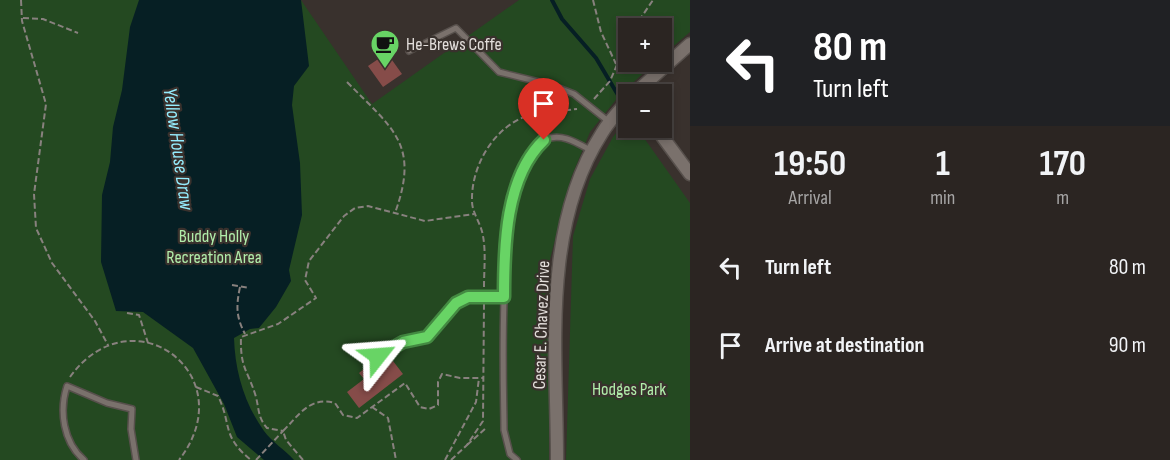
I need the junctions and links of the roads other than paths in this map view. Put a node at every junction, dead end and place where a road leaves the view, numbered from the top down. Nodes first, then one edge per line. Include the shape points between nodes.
1 (690, 44) edge
2 (409, 51) dead end
3 (645, 84) edge
4 (618, 113) edge
5 (610, 122) junction
6 (663, 138) edge
7 (592, 151) junction
8 (690, 174) edge
9 (504, 297) junction
10 (378, 356) dead end
11 (84, 460) edge
12 (136, 460) edge
13 (517, 460) edge
14 (557, 460) edge

1 - 3 street
2 - 5 lane via 456,28 499,72 551,84 574,94
4 - 5 street, Cesar E. Chavez Drive
5 - 7 street, Cesar E. Chavez Drive
6 - 8 street
7 - 9 lane via 561,135 544,140 532,151 515,193 509,221
7 - 14 street, Cesar E. Chavez Drive via 579,176 567,215 558,272
9 - 10 lane via 468,297 456,303 427,337 403,342
9 - 13 lane via 504,430 510,454
11 - 12 lane via 69,440 62,419 67,386 132,409

